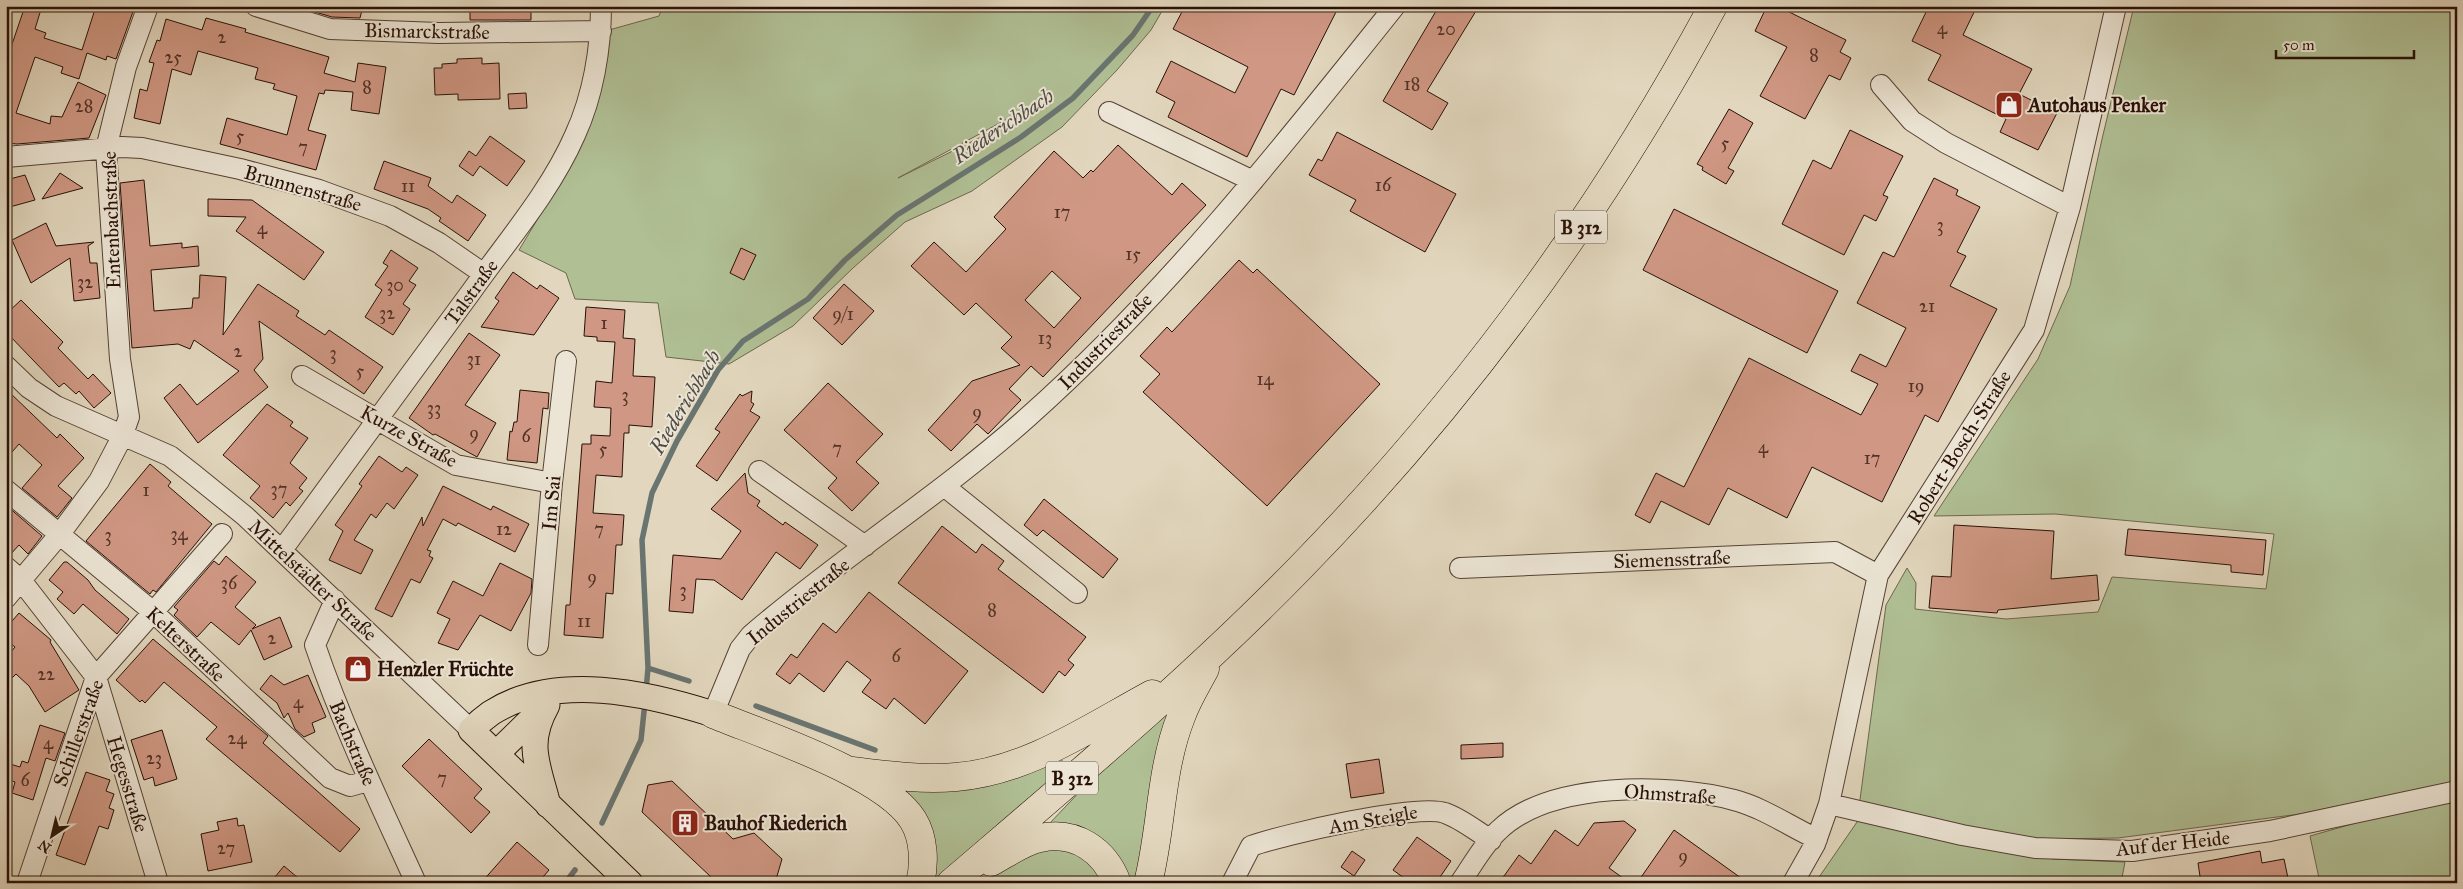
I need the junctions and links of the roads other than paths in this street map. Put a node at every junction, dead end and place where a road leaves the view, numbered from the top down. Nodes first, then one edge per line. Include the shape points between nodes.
1 (148, 6) edge
2 (256, 6) edge
3 (601, 6) edge
4 (1395, 6) edge
5 (1713, 6) edge
6 (2116, 6) edge
7 (601, 31) junction
8 (1880, 85) dead end
9 (1109, 112) dead end
10 (106, 149) junction
11 (6, 157) edge
12 (1253, 182) junction
13 (2070, 207) junction
14 (484, 274) junction
15 (566, 361) dead end
16 (6, 366) edge
17 (302, 376) dead end
18 (377, 418) junction
19 (122, 437) junction
20 (759, 471) dead end
21 (552, 484) junction
22 (944, 486) junction
23 (6, 490) edge
24 (222, 534) dead end
25 (59, 535) junction
26 (865, 546) junction
27 (282, 550) junction
28 (1460, 568) dead end
29 (13, 573) edge
30 (1878, 575) junction
31 (1078, 593) dead end
32 (6, 598) edge
33 (334, 600) junction
34 (152, 611) junction
35 (538, 645) dead end
36 (1213, 653) junction
37 (1191, 673) junction
38 (96, 677) junction
39 (574, 691) junction
40 (547, 705) junction
41 (713, 714) junction
42 (471, 730) junction
43 (496, 754) junction
44 (852, 771) junction
45 (368, 781) junction
46 (2457, 791) edge
47 (1829, 804) junction
48 (548, 805) junction
49 (1816, 839) junction
50 (1491, 840) junction
51 (951, 882) edge
52 (27, 883) edge
53 (158, 883) edge
54 (416, 883) edge
55 (630, 883) edge
56 (920, 883) edge
57 (1117, 883) edge
58 (1148, 883) edge
59 (1232, 883) edge
60 (1460, 883) edge
61 (1793, 883) edge

1 - 10 street, Entenbachstraße via 126,67
2 - 7 street, Bismarckstraße via 330,29 438,33
3 - 7 street, Talstraße
4 - 12 street, Industriestraße
5 - 36 highway, B 312 via 1616,172 1500,337 1425,431 1340,526
6 - 13 street, Robert-Bosch-Straße
7 - 14 street, Talstraße via 596,64 576,133 548,186
8 - 13 street via 1912,121 1939,139
9 - 12 street
10 - 11 street, Brunnenstraße
10 - 14 street, Brunnenstraße via 142,148 170,152 357,202 419,231
10 - 19 street, Entenbachstraße via 120,359 129,417
12 - 22 street, Industriestraße via 1060,388
13 - 30 street, Robert-Bosch-Straße via 2034,330
14 - 18 street, Talstraße
15 - 21 street, Im Sai
16 - 19 street, Mittelstädter Straße via 29,388 56,406
17 - 18 street, Kurze Straße
18 - 21 street, Kurze Straße via 456,465
18 - 27 street, Talstraße
19 - 25 street, Entenbachstraße via 99,481
19 - 27 street, Mittelstädter Straße via 170,456
20 - 26 street, Industriestraße
21 - 35 street, Im Sai
22 - 26 street, Industriestraße
22 - 31 street
23 - 25 street, Kelterstraße
24 - 34 street, Schillerstraße
25 - 29 street, Entenbachstraße
25 - 34 street, Kelterstraße
26 - 41 street, Industriestraße via 751,635 737,656
27 - 33 street, Mittelstädter Straße
28 - 30 street, Siemensstraße via 1834,552
29 - 32 street, Entenbachstraße
29 - 38 street, Hegesstraße
30 - 47 street, Robert-Bosch-Straße
33 - 42 street, Mittelstädter Straße
33 - 45 street, Bachstraße via 315,645 332,696
34 - 38 street, Schillerstraße
34 - 45 street, Kelterstraße via 330,778 350,786
36 - 37 highway, B 312
36 - 58 highway via 1181,717 1172,748
37 - 44 highway via 1044,753 1015,765 956,777
37 - 51 highway, B 312
38 - 52 street, Schillerstraße
38 - 53 street, Hegesstraße
39 - 40 main road
39 - 41 main road via 616,691 664,699
39 - 42 main road via 520,700 490,714
40 - 43 main road
40 - 48 main road via 534,735 534,750
41 - 44 highway
42 - 43 main road, Mittelstädter Straße
43 - 48 main road, Mittelstädter Straße
44 - 56 highway via 891,797 913,820 922,846
45 - 54 street, Bachstraße
46 - 47 street, Auf der Heide via 2270,832 2132,851 2035,848 1962,835
47 - 49 street, Robert-Bosch-Straße
48 - 55 main road, Mittelstädter Straße
49 - 50 street, Ohmstraße via 1767,812 1735,800 1642,788 1607,790 1557,800 1512,820
49 - 61 street, Robert-Bosch-Straße
50 - 59 street, Am Steigle via 1445,813 1429,809 1272,838 1251,846
50 - 60 street, Ohmstraße
51 - 57 highway via 1039,838 1058,836 1081,841 1096,850 1111,867

